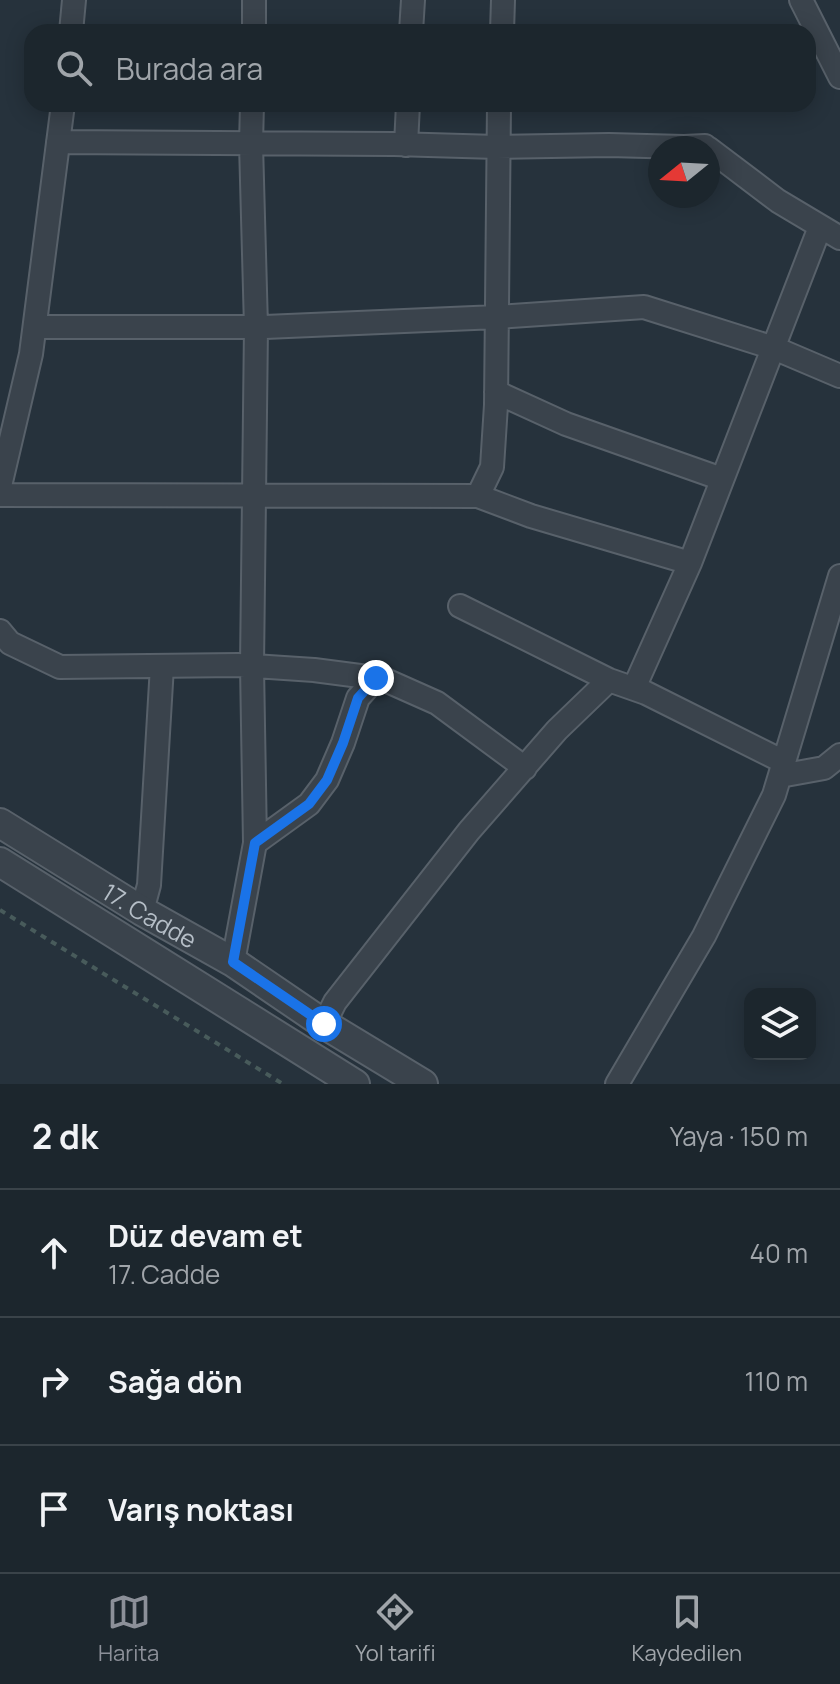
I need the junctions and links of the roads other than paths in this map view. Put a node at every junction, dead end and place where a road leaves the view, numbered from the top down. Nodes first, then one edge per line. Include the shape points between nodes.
1 (74, 0) edge
2 (254, 0) edge
3 (413, 0) edge
4 (503, 0) edge
5 (801, 0) edge
6 (72, 24) edge
7 (254, 24) edge
8 (412, 24) edge
9 (502, 24) edge
10 (813, 24) edge
11 (816, 30) edge
12 (840, 77) edge
13 (62, 112) edge
14 (252, 112) edge
15 (408, 112) edge
16 (499, 112) edge
17 (58, 142) junction
18 (251, 144) junction
19 (406, 145) junction
20 (648, 146) edge
21 (497, 147) junction
22 (720, 157) edge
23 (820, 227) junction
24 (840, 238) edge
25 (497, 317) junction
26 (35, 327) junction
27 (256, 327) junction
28 (774, 348) junction
29 (840, 376) edge
30 (496, 392) junction
31 (722, 479) junction
32 (0, 486) edge
33 (0, 495) edge
34 (255, 495) junction
35 (478, 496) junction
36 (690, 563) junction
37 (840, 576) edge
38 (460, 606) dead end
39 (0, 631) edge
40 (162, 666) junction
41 (252, 666) junction
42 (376, 678) junction
43 (609, 680) junction
44 (634, 688) junction
45 (840, 755) edge
46 (525, 768) junction
47 (782, 769) junction
48 (0, 823) edge
49 (255, 843) junction
50 (0, 862) edge
51 (142, 911) junction
52 (233, 962) junction
53 (324, 1024) junction
54 (355, 1084) edge
55 (423, 1084) edge
56 (617, 1084) edge

1 - 6 street
2 - 7 street
3 - 8 street
4 - 9 street
5 - 10 street
11 - 12 street
13 - 17 street
14 - 18 street
15 - 19 street
16 - 21 street
17 - 18 street
17 - 26 street
18 - 19 street
18 - 27 street
19 - 21 street
20 - 21 street
21 - 25 street
22 - 23 street
23 - 24 street
23 - 28 street
25 - 27 street
25 - 28 street via 644,307
25 - 30 street
26 - 27 street
26 - 32 street
27 - 34 street
28 - 29 street
28 - 31 street
30 - 31 street via 566,424
30 - 35 street via 492,467
31 - 36 street
33 - 34 street
34 - 35 street
34 - 41 street
35 - 36 street
36 - 44 street
37 - 47 street
38 - 43 street
39 - 40 street via 10,643 60,667
40 - 41 street
40 - 51 street via 149,885
41 - 42 street
41 - 49 street
42 - 46 street via 437,703
42 - 49 street via 358,698 327,780 309,804
43 - 44 street
43 - 46 street
44 - 47 street
45 - 47 street via 824,768
46 - 53 street via 469,831 335,1002
47 - 56 street via 704,936
48 - 51 street, 17. Cadde
49 - 52 street
50 - 54 street, 17. Cadde
51 - 52 street, 17. Cadde
52 - 53 street, 17. Cadde
53 - 55 street, 17. Cadde

